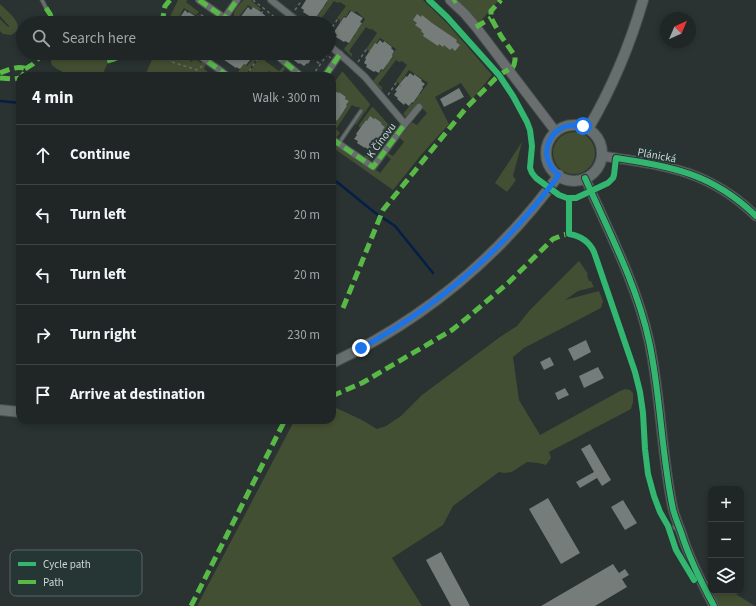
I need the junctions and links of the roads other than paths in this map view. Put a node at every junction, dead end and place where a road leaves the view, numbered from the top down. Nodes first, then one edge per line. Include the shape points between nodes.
1 (42, 0) edge
2 (200, 0) edge
3 (237, 0) edge
4 (271, 0) edge
5 (450, 0) edge
6 (643, 0) edge
7 (46, 8) dead end
8 (218, 16) edge
9 (226, 16) edge
10 (291, 16) edge
11 (336, 51) edge
12 (340, 54) junction
13 (206, 60) edge
14 (282, 60) edge
15 (336, 60) edge
16 (336, 60) edge
17 (222, 72) edge
18 (296, 72) edge
19 (328, 72) edge
20 (419, 107) dead end
21 (361, 111) dead end
22 (405, 124) junction
23 (588, 129) junction
24 (556, 132) junction
25 (336, 141) edge
26 (339, 143) junction
27 (602, 156) junction
28 (559, 175) junction
29 (585, 178) junction
30 (756, 216) edge
31 (608, 292) dead end
32 (336, 361) edge
33 (0, 410) edge
34 (16, 412) edge
35 (680, 529) junction
36 (714, 606) edge

1 - 7 lane
2 - 8 street
3 - 9 street
4 - 10 street
5 - 24 street via 476,27
6 - 23 main road via 622,60
11 - 12 street, K Čínovu
12 - 16 street
12 - 22 street, K Čínovu via 365,77
13 - 17 street
14 - 18 street
15 - 19 street
20 - 22 street, K Čínovu
21 - 26 lane
22 - 26 street, K Čínovu via 373,167
23 - 24 main road via 572,125
23 - 27 main road via 598,139
24 - 28 main road via 549,141 547,153 549,164
25 - 26 street, K Čínovu
27 - 29 main road via 597,168
27 - 30 street, Plánická via 676,169 693,175 726,191
28 - 29 main road via 572,180
28 - 32 main road via 510,235 453,288 392,331
29 - 35 street via 627,273 645,326 655,370 672,504
31 - 35 lane via 637,378 648,474 654,496 668,526
33 - 34 main road
35 - 36 street via 689,556

